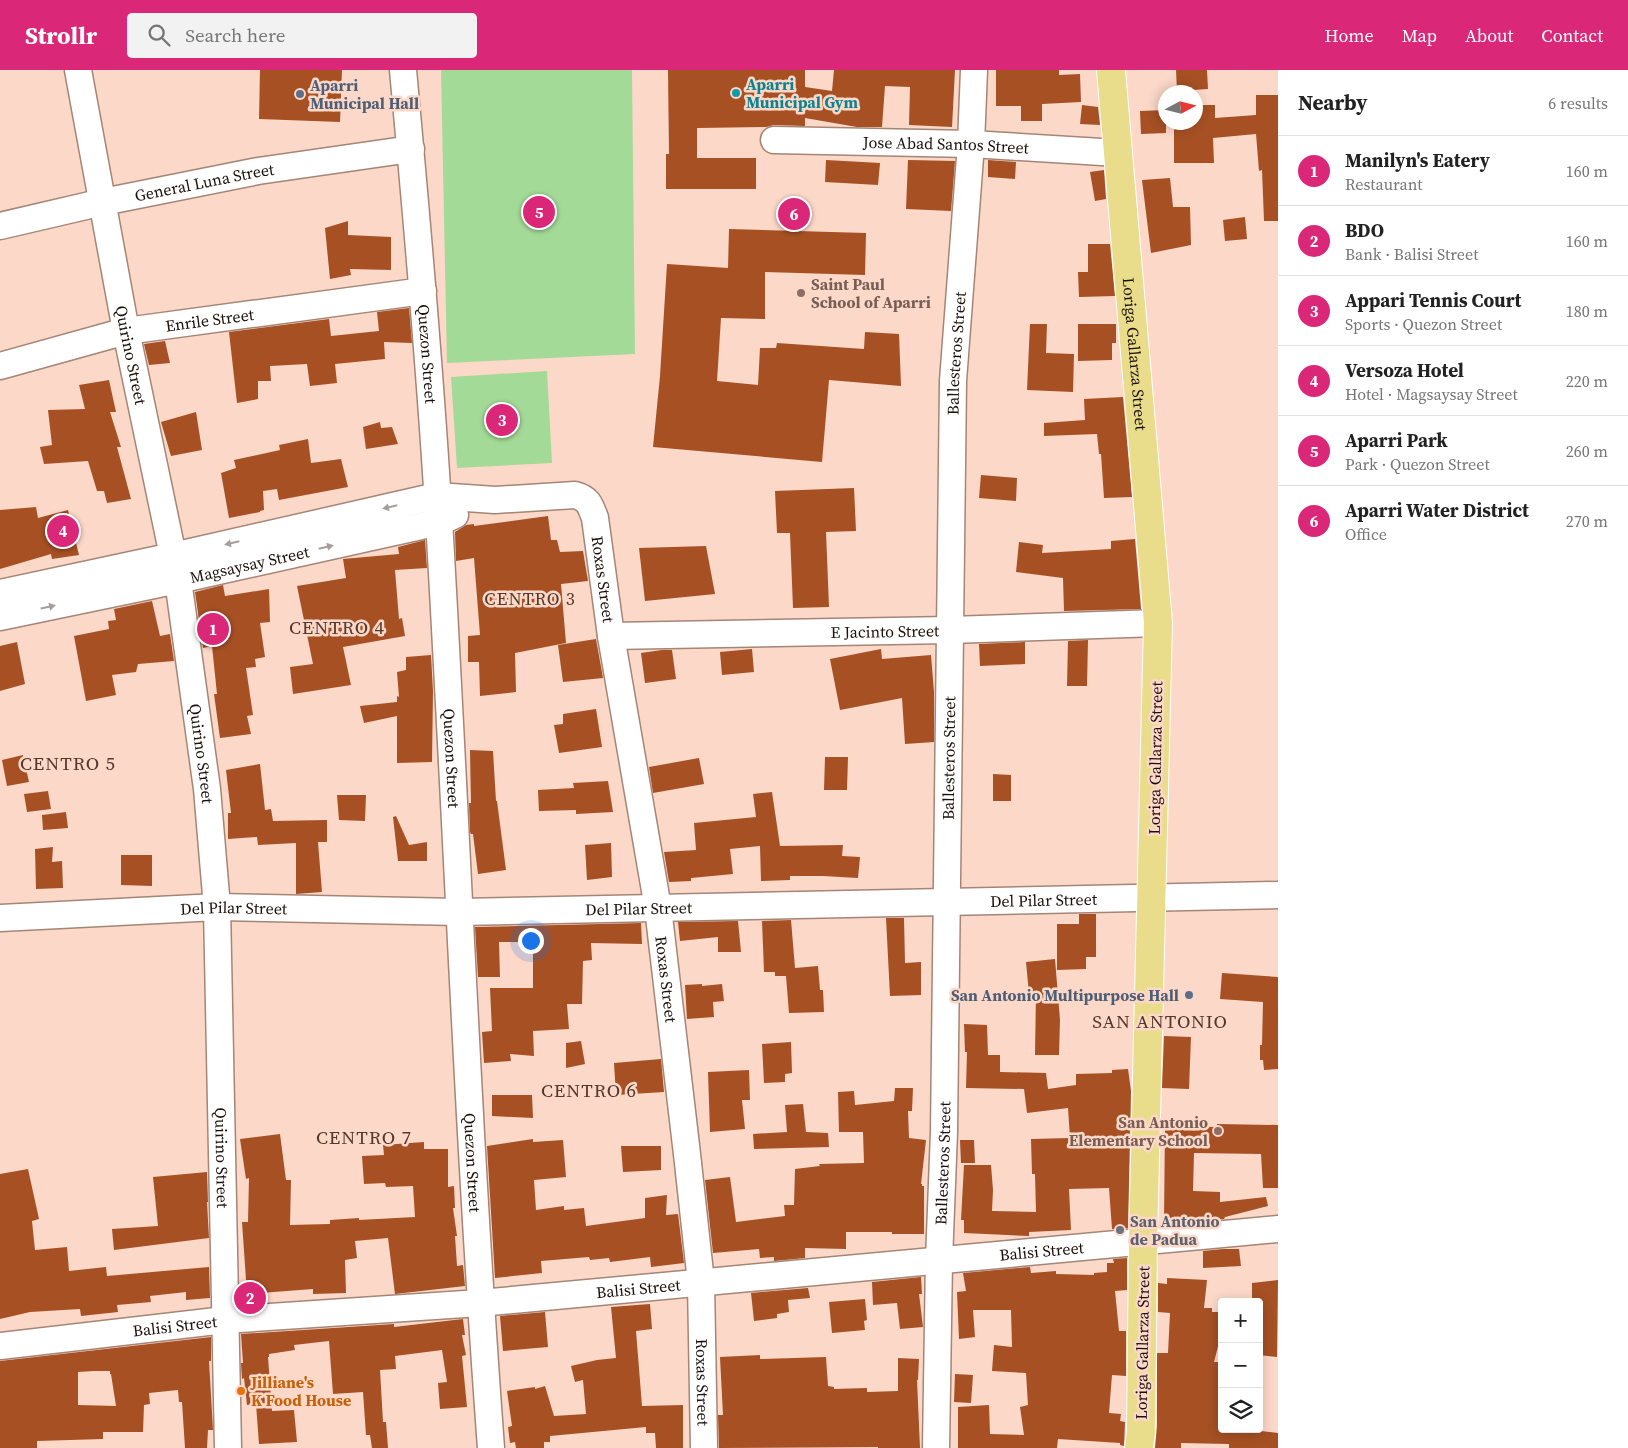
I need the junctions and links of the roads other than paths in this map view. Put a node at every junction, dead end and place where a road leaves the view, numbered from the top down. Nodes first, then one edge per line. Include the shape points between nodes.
1 (78, 70) edge
2 (404, 70) edge
3 (974, 70) edge
4 (1111, 70) edge
5 (774, 140) dead end
6 (971, 144) junction
7 (411, 149) junction
8 (1118, 153) junction
9 (103, 202) junction
10 (0, 226) edge
11 (423, 292) junction
12 (126, 331) junction
13 (0, 366) edge
14 (575, 495) joint
15 (437, 496) junction
16 (495, 500) junction
17 (439, 522) junction
18 (176, 568) junction
19 (0, 594) edge
20 (0, 617) edge
21 (1158, 623) junction
22 (950, 630) junction
23 (612, 636) junction
24 (1278, 895) edge
25 (1152, 898) junction
26 (947, 902) junction
27 (217, 907) junction
28 (658, 908) junction
29 (459, 912) junction
30 (0, 918) edge
31 (1278, 1229) edge
32 (1143, 1242) junction
33 (939, 1260) junction
34 (701, 1282) junction
35 (480, 1303) junction
36 (225, 1320) junction
37 (0, 1346) edge
38 (228, 1448) edge
39 (491, 1448) edge
40 (704, 1448) edge
41 (936, 1448) edge
42 (1139, 1448) edge

1 - 9 street, Quirino Street
2 - 7 street, Quezon Street
3 - 6 street, Ballesteros Street
4 - 8 main road, Loriga Gallarza Street
5 - 6 street, Jose Abad Santos Street
6 - 8 street, Jose Abad Santos Street
6 - 22 street, Ballesteros Street via 953,381
7 - 9 street, General Luna Street via 258,171
7 - 11 street, Quezon Street
8 - 21 main road, Loriga Gallarza Street
9 - 10 street, General Luna Street
9 - 12 street, Quirino Street
11 - 12 street, Enrile Street
11 - 15 street, Quezon Street
12 - 13 street, Enrile Street
12 - 18 street, Quirino Street
14 - 16 street, Magsaysay Street
14 - 23 street, Roxas Street via 585,498 595,518
15 - 16 street, Magsaysay Street
15 - 17 street, Quezon Street
15 -> 18 street, Magsaysay Street
16 - 17 street, Magsaysay Street
18 -> 17 street, Magsaysay Street
17 - 29 street, Quezon Street
18 - 19 street, Magsaysay Street
20 -> 18 street, Magsaysay Street
18 - 27 street, Quirino Street via 208,789
21 - 22 street, E Jacinto Street
21 - 25 main road, Loriga Gallarza Street
22 - 23 street, E Jacinto Street
22 - 26 street, Ballesteros Street
23 - 28 street, Roxas Street
24 - 25 street, Del Pilar Street
25 - 26 street, Del Pilar Street
25 - 32 main road, Loriga Gallarza Street
26 - 28 street, Del Pilar Street
26 - 33 street, Ballesteros Street
27 - 29 street, Del Pilar Street
27 - 30 street, Del Pilar Street
27 - 36 street, Quirino Street
28 - 29 street, Del Pilar Street
28 - 34 street, Roxas Street
29 - 35 street, Quezon Street
31 - 32 street, Balisi Street
32 - 33 street, Balisi Street
32 - 42 main road, Loriga Gallarza Street
33 - 34 street, Balisi Street
33 - 41 street, Ballesteros Street
34 - 35 street, Balisi Street
34 - 40 street, Roxas Street
35 - 36 street, Balisi Street
35 - 39 street, Quezon Street
36 - 37 street, Balisi Street
36 - 38 street, Quirino Street

